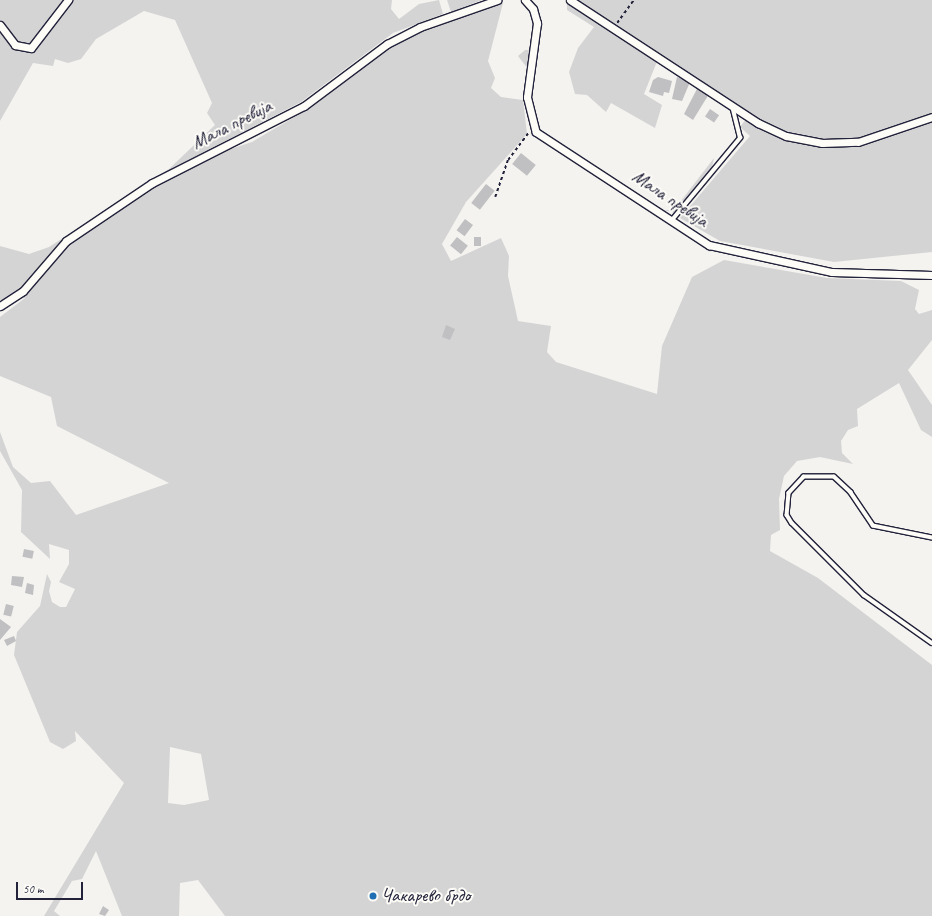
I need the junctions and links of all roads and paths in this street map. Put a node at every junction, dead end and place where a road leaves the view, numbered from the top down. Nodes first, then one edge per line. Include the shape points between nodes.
1 (68, 0) edge
2 (497, 0) edge
3 (527, 0) edge
4 (570, 0) edge
5 (634, 0) edge
6 (0, 25) edge
7 (613, 29) junction
8 (732, 106) junction
9 (932, 117) edge
10 (533, 126) junction
11 (495, 197) dead end
12 (672, 220) junction
13 (932, 275) edge
14 (0, 306) edge
15 (932, 538) edge
16 (932, 644) edge

1 - 6 street via 31,48 15,45
2 - 14 street, Мала превија via 420,27 387,44 304,106 146,187 66,241 23,291
3 - 10 street via 537,23 538,35 526,97
4 - 7 street
5 - 7 path
7 - 8 street
8 - 9 street via 775,132 822,143 870,139
8 - 12 lane, Мала превија via 740,138
10 - 11 path via 508,160
10 - 12 street, Мала превија via 536,132
12 - 13 street, Мала превија via 709,245 750,255 832,272
15 - 16 lane via 873,526 851,493 834,477 804,477 789,494 787,514 792,523 864,595

